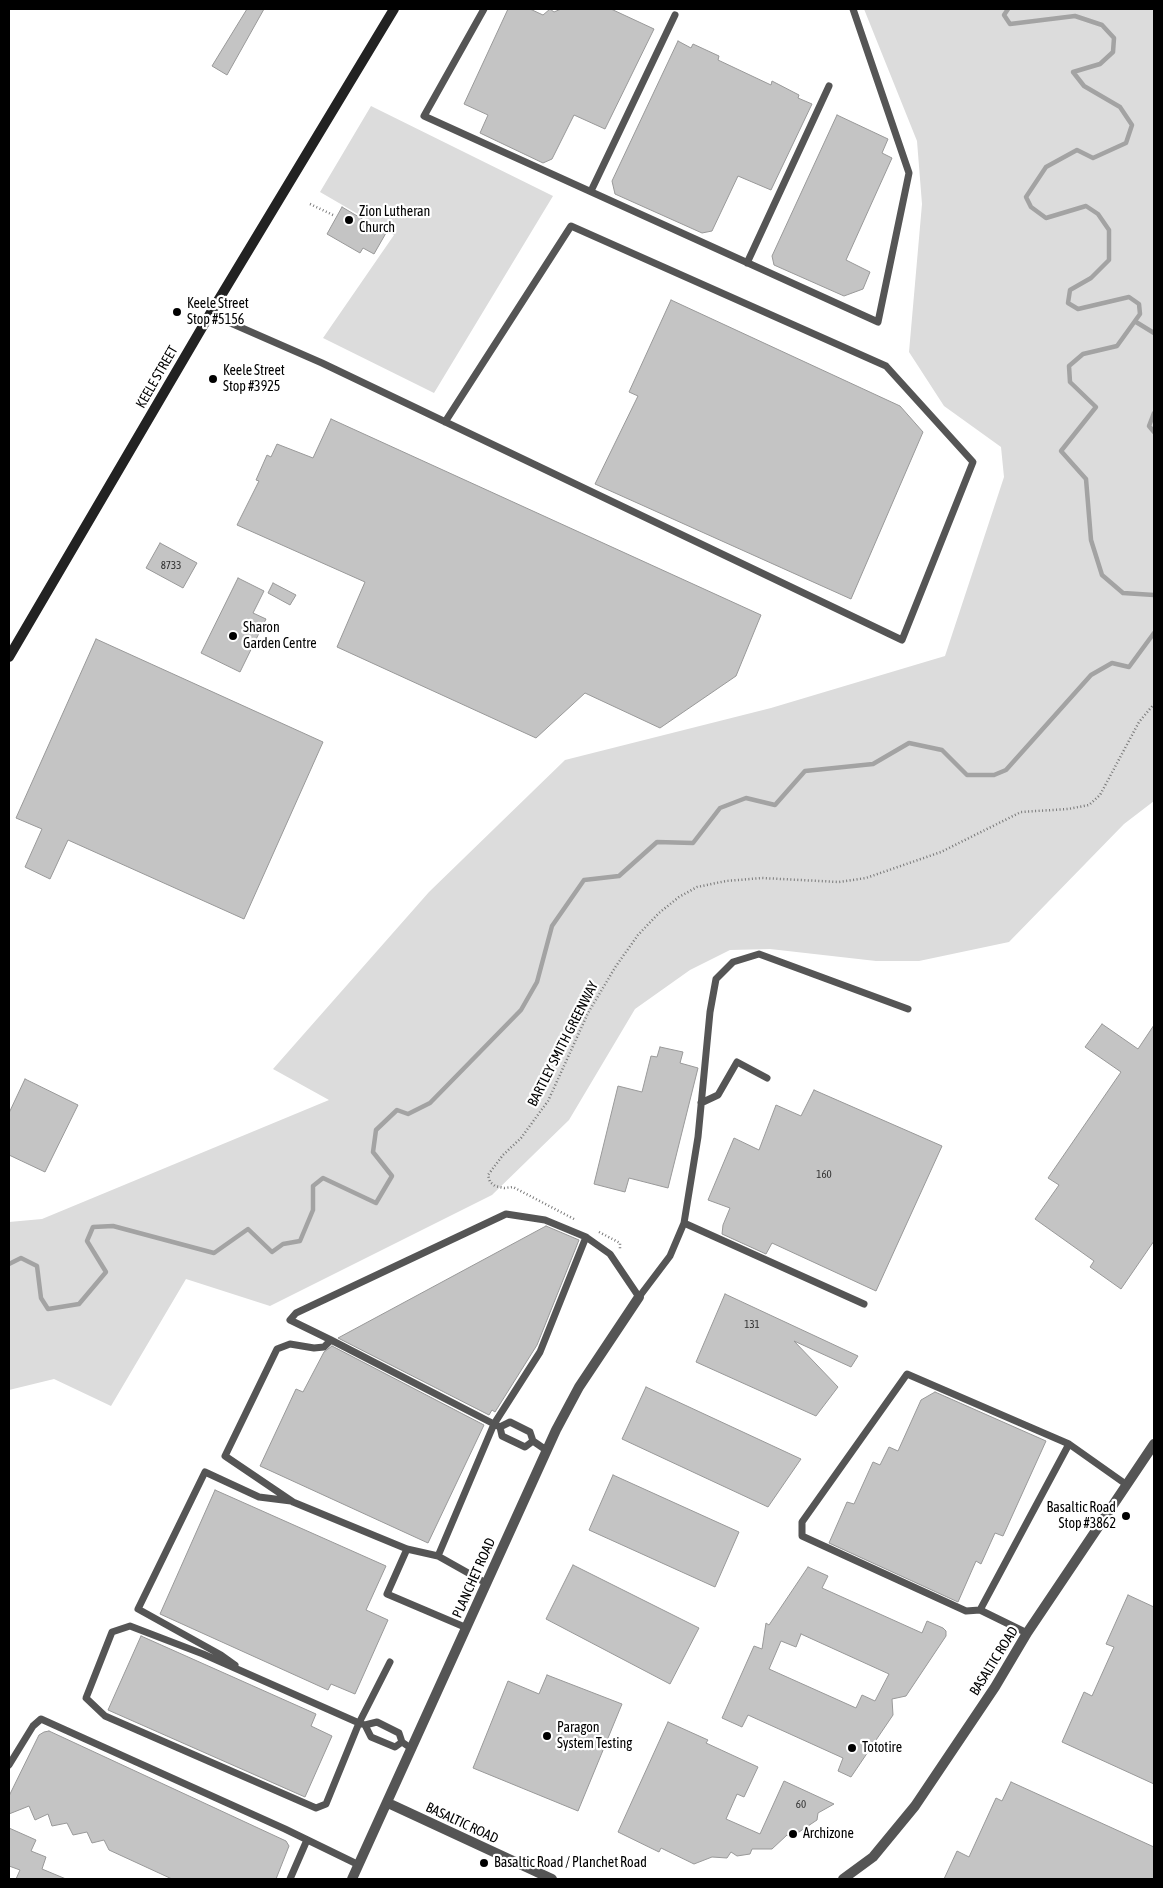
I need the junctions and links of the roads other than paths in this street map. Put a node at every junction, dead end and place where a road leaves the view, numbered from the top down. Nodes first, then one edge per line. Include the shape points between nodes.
1 (394, 9) edge
2 (484, 9) edge
3 (853, 9) edge
4 (675, 14) dead end
5 (829, 86) dead end
6 (590, 191) junction
7 (747, 263) junction
8 (210, 314) junction
9 (445, 422) junction
10 (9, 657) edge
11 (908, 1009) dead end
12 (767, 1078) dead end
13 (701, 1103) junction
14 (684, 1223) junction
15 (586, 1237) junction
16 (638, 1297) junction
17 (864, 1304) dead end
18 (331, 1340) junction
19 (497, 1426) junction
20 (533, 1441) junction
21 (1069, 1444) junction
22 (1154, 1444) edge
23 (546, 1450) junction
24 (1127, 1485) junction
25 (293, 1502) junction
26 (408, 1549) junction
27 (438, 1556) junction
28 (486, 1583) junction
29 (980, 1610) junction
30 (467, 1628) junction
31 (1027, 1633) junction
32 (390, 1662) dead end
33 (246, 1673) junction
34 (362, 1724) junction
35 (402, 1742) junction
36 (412, 1748) junction
37 (9, 1764) edge
38 (388, 1803) junction
39 (307, 1840) junction
40 (359, 1865) junction
41 (290, 1879) edge
42 (352, 1879) edge
43 (552, 1879) edge
44 (843, 1879) edge

1 - 8 main road, KEELE STREET
2 - 6 lane via 424,116
3 - 7 lane via 909,173 878,322
4 - 6 lane
5 - 7 lane
6 - 7 lane
8 - 9 lane
8 - 10 main road, KEELE STREET
9 - 9 lane via 902,640 973,462 886,366 571,226
11 - 13 lane via 759,954 733,962 716,979
12 - 13 lane via 737,1062 718,1095
13 - 14 lane
14 - 16 lane via 670,1256
14 - 17 lane
15 - 16 lane via 610,1254
15 - 18 lane via 546,1220 506,1214 296,1313 290,1320
15 - 19 lane via 540,1352
16 - 23 street, PLANCHET ROAD via 569,1405
18 - 19 lane
18 - 25 lane via 324,1347 290,1344 277,1349 225,1456
19 - 20 lane via 510,1422 530,1432
19 - 20 lane via 502,1436 525,1447
19 - 27 lane
20 - 23 lane
21 - 24 lane
21 - 29 lane
21 - 29 lane via 907,1374 802,1522 802,1536 966,1610
22 - 24 street, BASALTIC ROAD
23 - 28 street, PLANCHET ROAD
24 - 31 street, BASALTIC ROAD
25 - 26 lane
25 - 33 lane via 259,1497 205,1472 138,1609 222,1655
26 - 27 lane
26 - 30 lane via 387,1594
27 - 28 lane
28 - 30 street, PLANCHET ROAD
29 - 31 lane
30 - 36 street, PLANCHET ROAD
31 - 44 street, BASALTIC ROAD via 915,1806 873,1857
32 - 34 lane
33 - 34 lane
33 - 34 lane via 130,1626 112,1632 86,1698 105,1716 316,1808 326,1804
34 - 35 lane via 377,1722 399,1733
34 - 35 lane via 371,1737 395,1747
35 - 36 lane
36 - 38 street, PLANCHET ROAD
37 - 39 lane via 41,1719
38 - 40 street, PLANCHET ROAD
38 - 43 street, BASALTIC ROAD
39 - 40 lane
39 - 41 lane
40 - 42 street, PLANCHET ROAD

